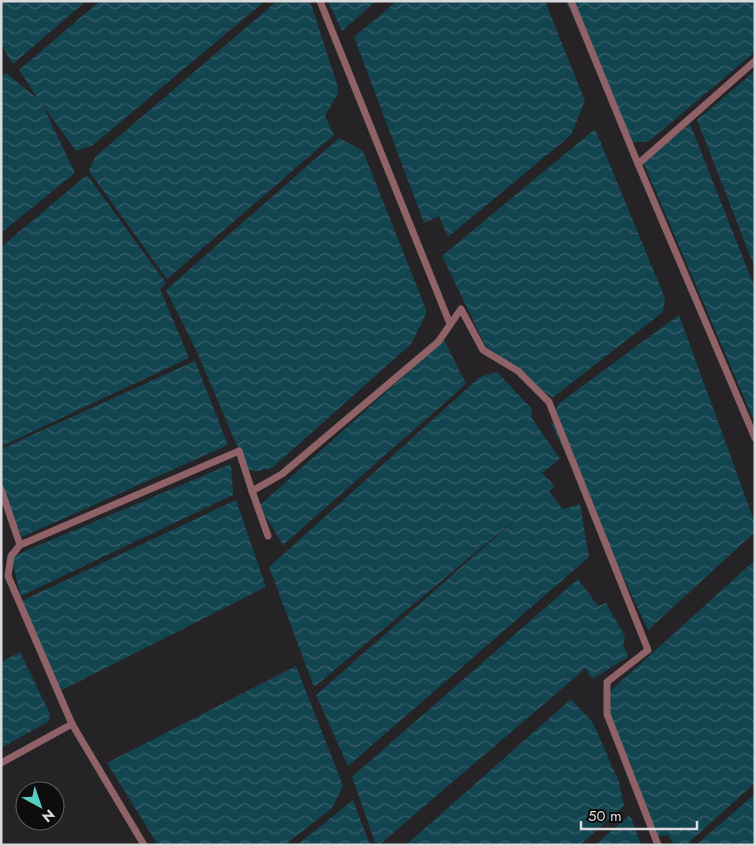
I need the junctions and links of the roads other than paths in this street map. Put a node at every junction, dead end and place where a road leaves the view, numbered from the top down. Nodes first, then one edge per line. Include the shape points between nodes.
1 (320, 1) edge
2 (572, 1) edge
3 (755, 61) edge
4 (638, 164) junction
5 (450, 324) junction
6 (755, 438) edge
7 (1, 489) edge
8 (252, 491) junction
9 (268, 536) dead end
10 (20, 545) junction
11 (72, 724) junction
12 (1, 763) edge
13 (144, 845) edge
14 (658, 845) edge

1 - 5 lane
2 - 4 lane
3 - 4 lane
4 - 6 lane
5 - 8 lane via 438,342 282,474
5 - 14 lane via 461,309 484,350 518,371 549,402 558,422 648,650 607,682 607,714
7 - 10 lane
8 - 9 lane
8 - 10 lane via 239,451
10 - 11 lane via 10,556 8,576
11 - 12 lane
11 - 13 lane

